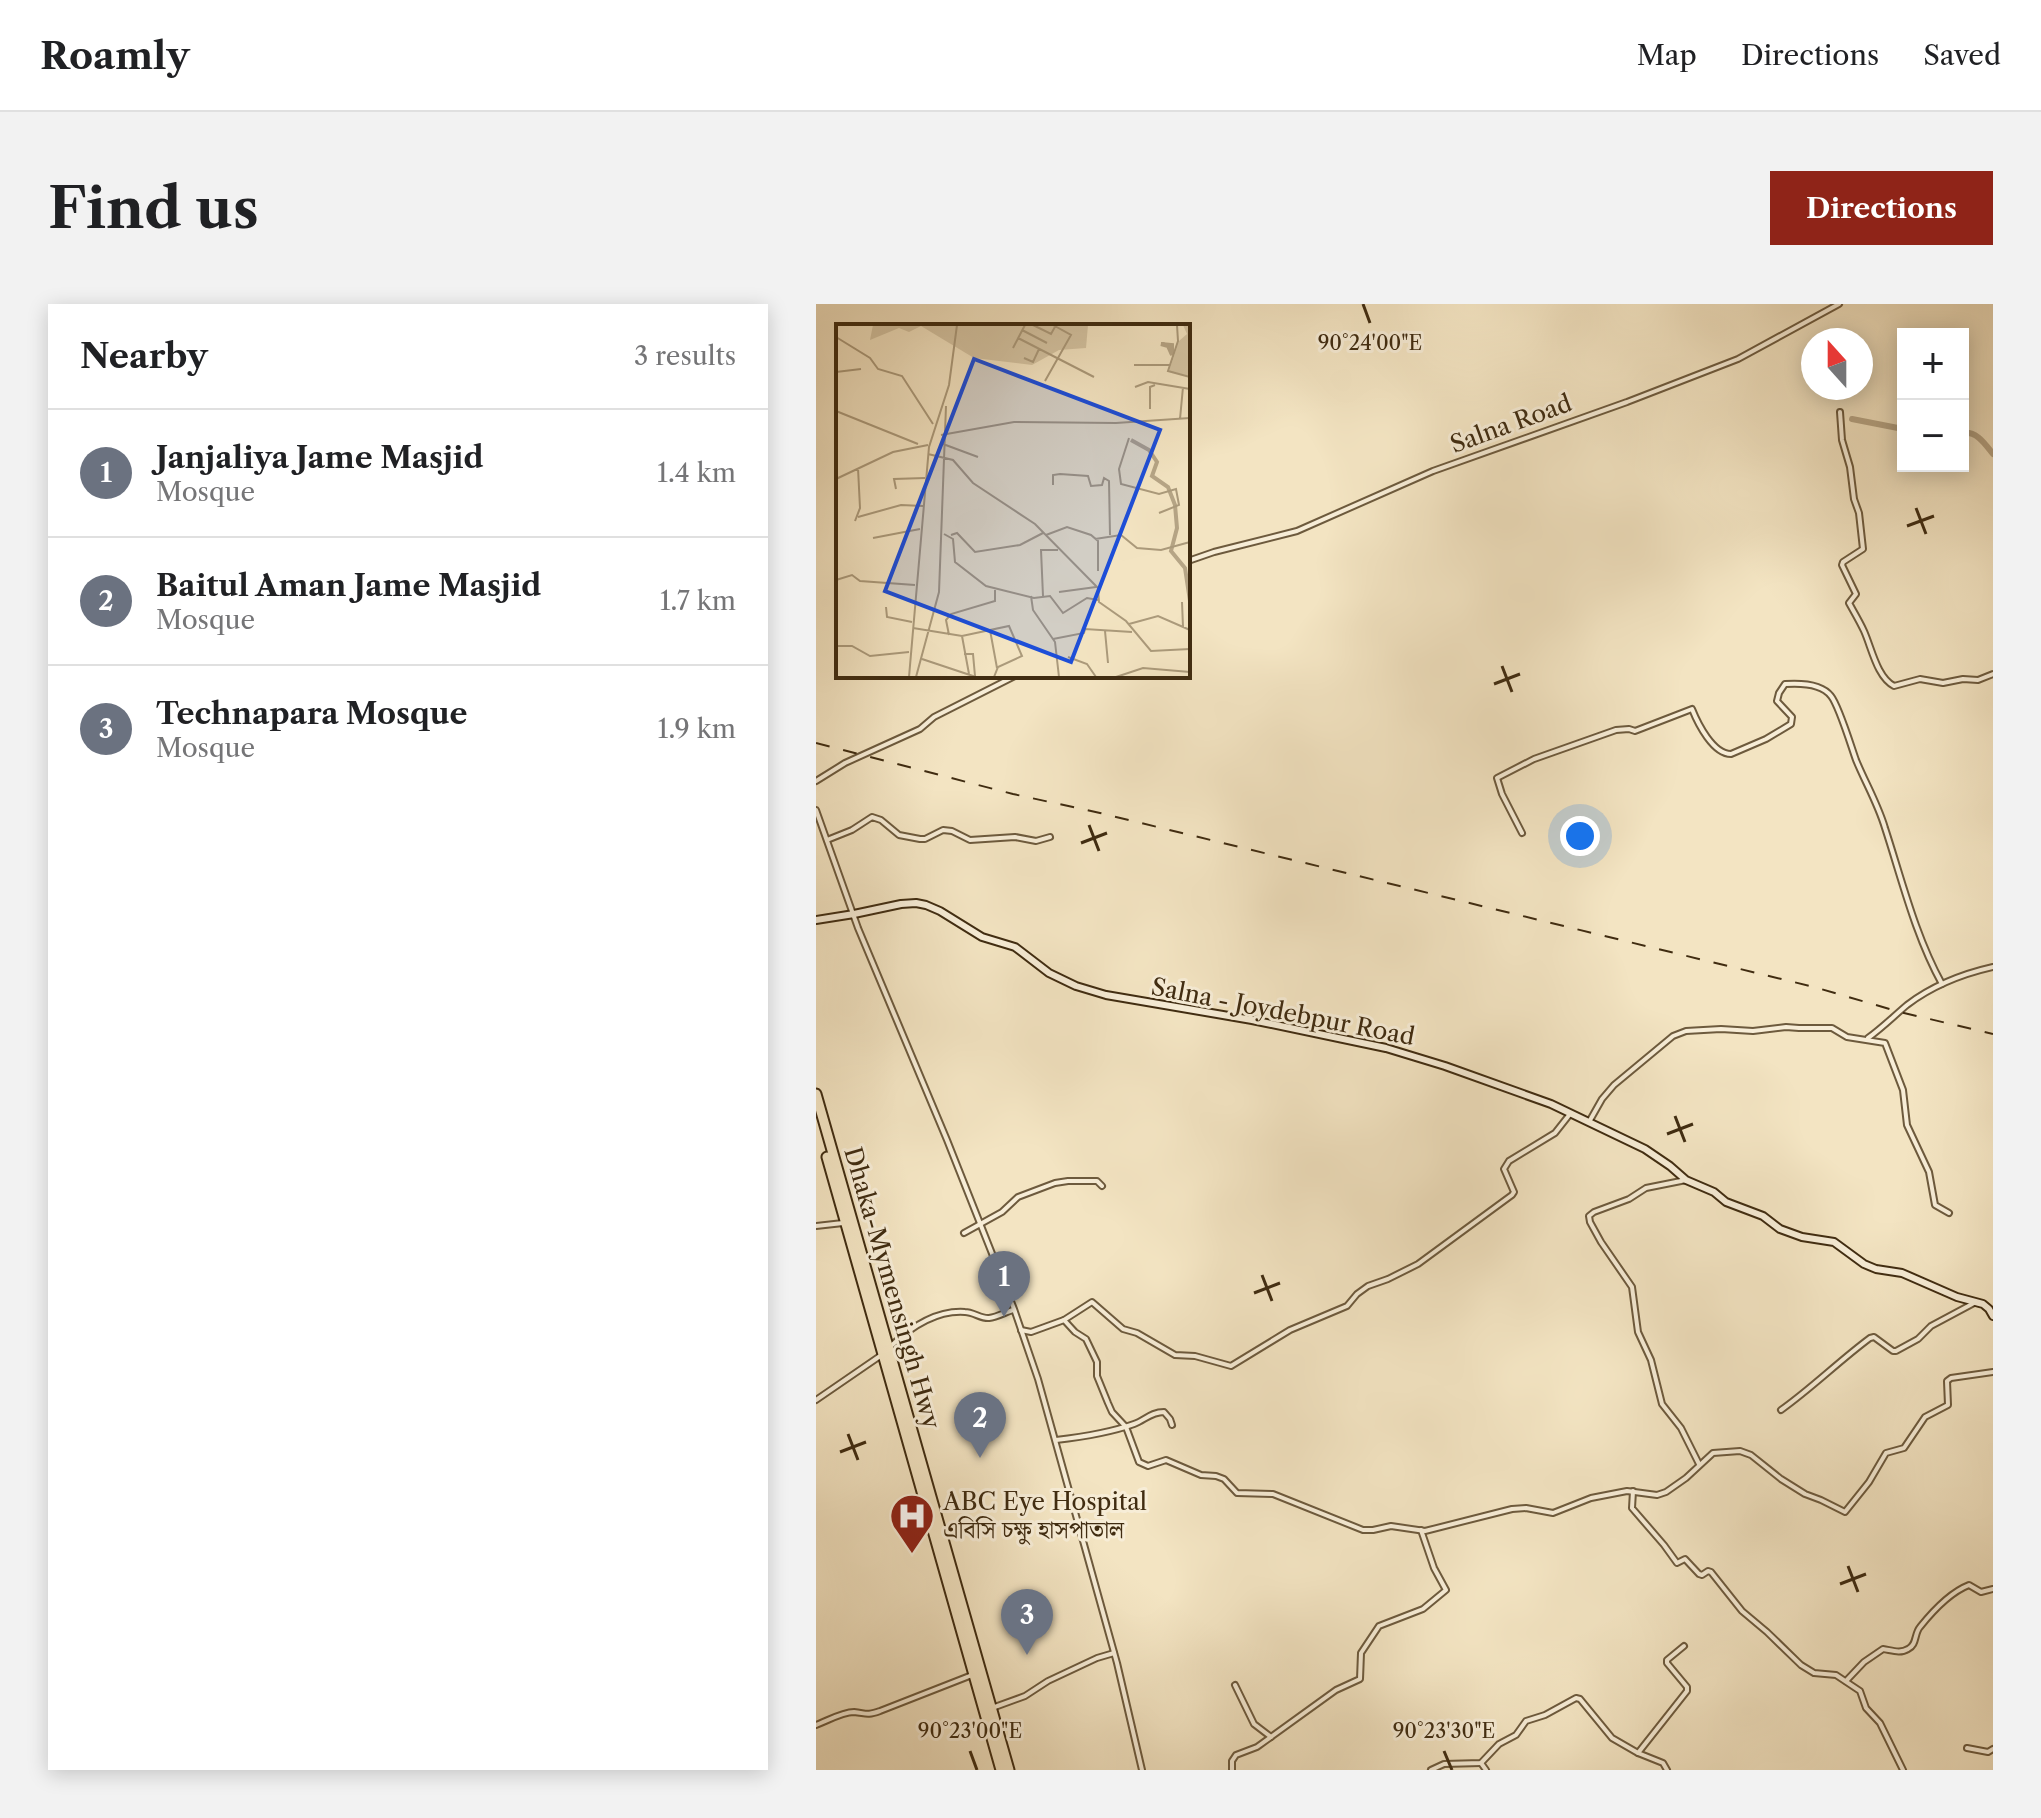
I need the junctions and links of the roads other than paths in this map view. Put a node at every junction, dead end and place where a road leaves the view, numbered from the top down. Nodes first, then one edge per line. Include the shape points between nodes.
1 (1839, 304) edge
2 (1840, 412) dead end
3 (1190, 560) edge
4 (1993, 674) edge
5 (1011, 678) edge
6 (816, 781) edge
7 (816, 810) edge
8 (1522, 833) dead end
9 (1050, 837) dead end
10 (827, 840) junction
11 (854, 914) junction
12 (816, 920) edge
13 (1993, 967) edge
14 (1942, 984) junction
15 (1867, 1039) junction
16 (816, 1094) edge
17 (1571, 1114) junction
18 (816, 1117) edge
19 (1589, 1122) junction
20 (1686, 1180) junction
21 (1102, 1186) dead end
22 (1949, 1213) dead end
23 (846, 1223) junction
24 (980, 1224) junction
25 (816, 1226) edge
26 (964, 1233) dead end
27 (1975, 1303) junction
28 (1014, 1309) junction
29 (1993, 1316) edge
30 (1064, 1320) junction
31 (1021, 1330) junction
32 (886, 1350) junction
33 (1993, 1372) edge
34 (816, 1400) edge
35 (1781, 1410) dead end
36 (1172, 1425) dead end
37 (1126, 1427) junction
38 (1055, 1440) junction
39 (1700, 1465) junction
40 (1633, 1491) junction
41 (1421, 1530) junction
42 (1993, 1589) edge
43 (1684, 1646) dead end
44 (1114, 1653) junction
45 (974, 1674) junction
46 (1846, 1681) junction
47 (1235, 1685) dead end
48 (992, 1708) junction
49 (816, 1725) edge
50 (1271, 1737) junction
51 (1967, 1748) dead end
52 (1993, 1749) edge
53 (1638, 1753) junction
54 (1481, 1763) junction
55 (1001, 1770) edge
56 (1009, 1770) edge
57 (1142, 1770) edge
58 (1232, 1770) edge
59 (1431, 1770) edge
60 (1486, 1770) edge
61 (1667, 1770) edge
62 (1903, 1770) edge

1 - 3 street, Salna Road via 1738,359 1433,471 1297,531
2 - 4 street via 1863,549 1842,565 1856,594 1849,603 1882,676 1894,686 1920,679 1978,680
5 - 6 street
7 - 10 street
8 - 14 street via 1497,778 1534,759 1692,709 1719,751 1731,754 1791,724 1792,717 1777,701 1785,684 1821,688 1832,697 1881,816 1906,898
9 - 10 street via 970,840 943,830 920,839 899,835 872,817
10 - 11 street
11 - 12 main road, Salna - Joydebpur Road
11 - 17 main road, Salna - Joydebpur Road via 901,904 926,905 982,937 1015,947 1076,986 1386,1048
11 - 24 street
13 - 14 street
14 - 15 street
15 - 19 street via 1847,1037 1832,1028 1686,1031 1614,1085
15 - 22 street via 1885,1043 1889,1051 1935,1205
16 - 32 highway, Dhaka-Mymensingh Hwy
17 - 19 main road, Salna - Joydebpur Road
17 - 30 street via 1555,1133 1509,1161 1504,1169 1514,1192 1476,1223 1418,1264 1363,1289 1347,1306 1290,1330 1231,1366 1175,1355 1123,1329 1092,1302
18 - 23 highway, Dhaka-Mymensingh Hwy
19 - 20 main road, Salna - Joydebpur Road via 1645,1149
20 - 27 main road, Salna - Joydebpur Road via 1780,1229 1834,1242 1864,1264 1902,1273
20 - 39 street via 1646,1188 1589,1216 1632,1287 1638,1332 1662,1404
21 - 24 street via 1097,1181 1055,1183 1018,1197
23 - 25 street
23 - 32 highway, Dhaka-Mymensingh Hwy
24 - 26 street
24 - 28 street
27 - 29 main road, Salna - Joydebpur Road
27 - 35 street via 1896,1351 1870,1338
28 - 31 street
28 - 32 street via 990,1318 969,1312 943,1314 914,1326
30 - 31 street via 1031,1332
30 - 37 street via 1086,1339 1112,1412
31 - 38 street
32 - 34 street
32 - 45 highway, Dhaka-Mymensingh Hwy
32 - 48 highway, Dhaka-Mymensingh Hwy
33 - 39 street via 1947,1381 1948,1405 1925,1417 1904,1448 1886,1453 1845,1512 1805,1494 1744,1452 1713,1453
36 - 37 street via 1159,1411
37 - 38 street
37 - 41 street via 1142,1464 1166,1460 1224,1479 1237,1493 1273,1494 1363,1530
38 - 44 street
39 - 40 street via 1666,1492
40 - 41 street via 1591,1498 1553,1513 1512,1509
40 - 46 street via 1632,1508 1677,1563 1687,1560 1699,1574 1711,1572 1742,1611 1801,1665
41 - 50 street via 1446,1590 1423,1609 1379,1626 1361,1653 1360,1679
42 - 46 street via 1981,1592 1965,1586 1917,1630 1910,1648 1884,1648
43 - 53 street via 1667,1663 1687,1691
44 - 48 street
44 - 57 street
45 - 49 street via 868,1715 853,1712
45 - 55 highway, Dhaka-Mymensingh Hwy
46 - 62 street via 1860,1691
47 - 50 street via 1254,1724
48 - 56 highway, Dhaka-Mymensingh Hwy
50 - 58 street via 1236,1755
51 - 52 street
53 - 54 street via 1612,1738 1576,1698 1526,1721
53 - 61 street via 1663,1763
54 - 59 street via 1444,1764
54 - 60 street

